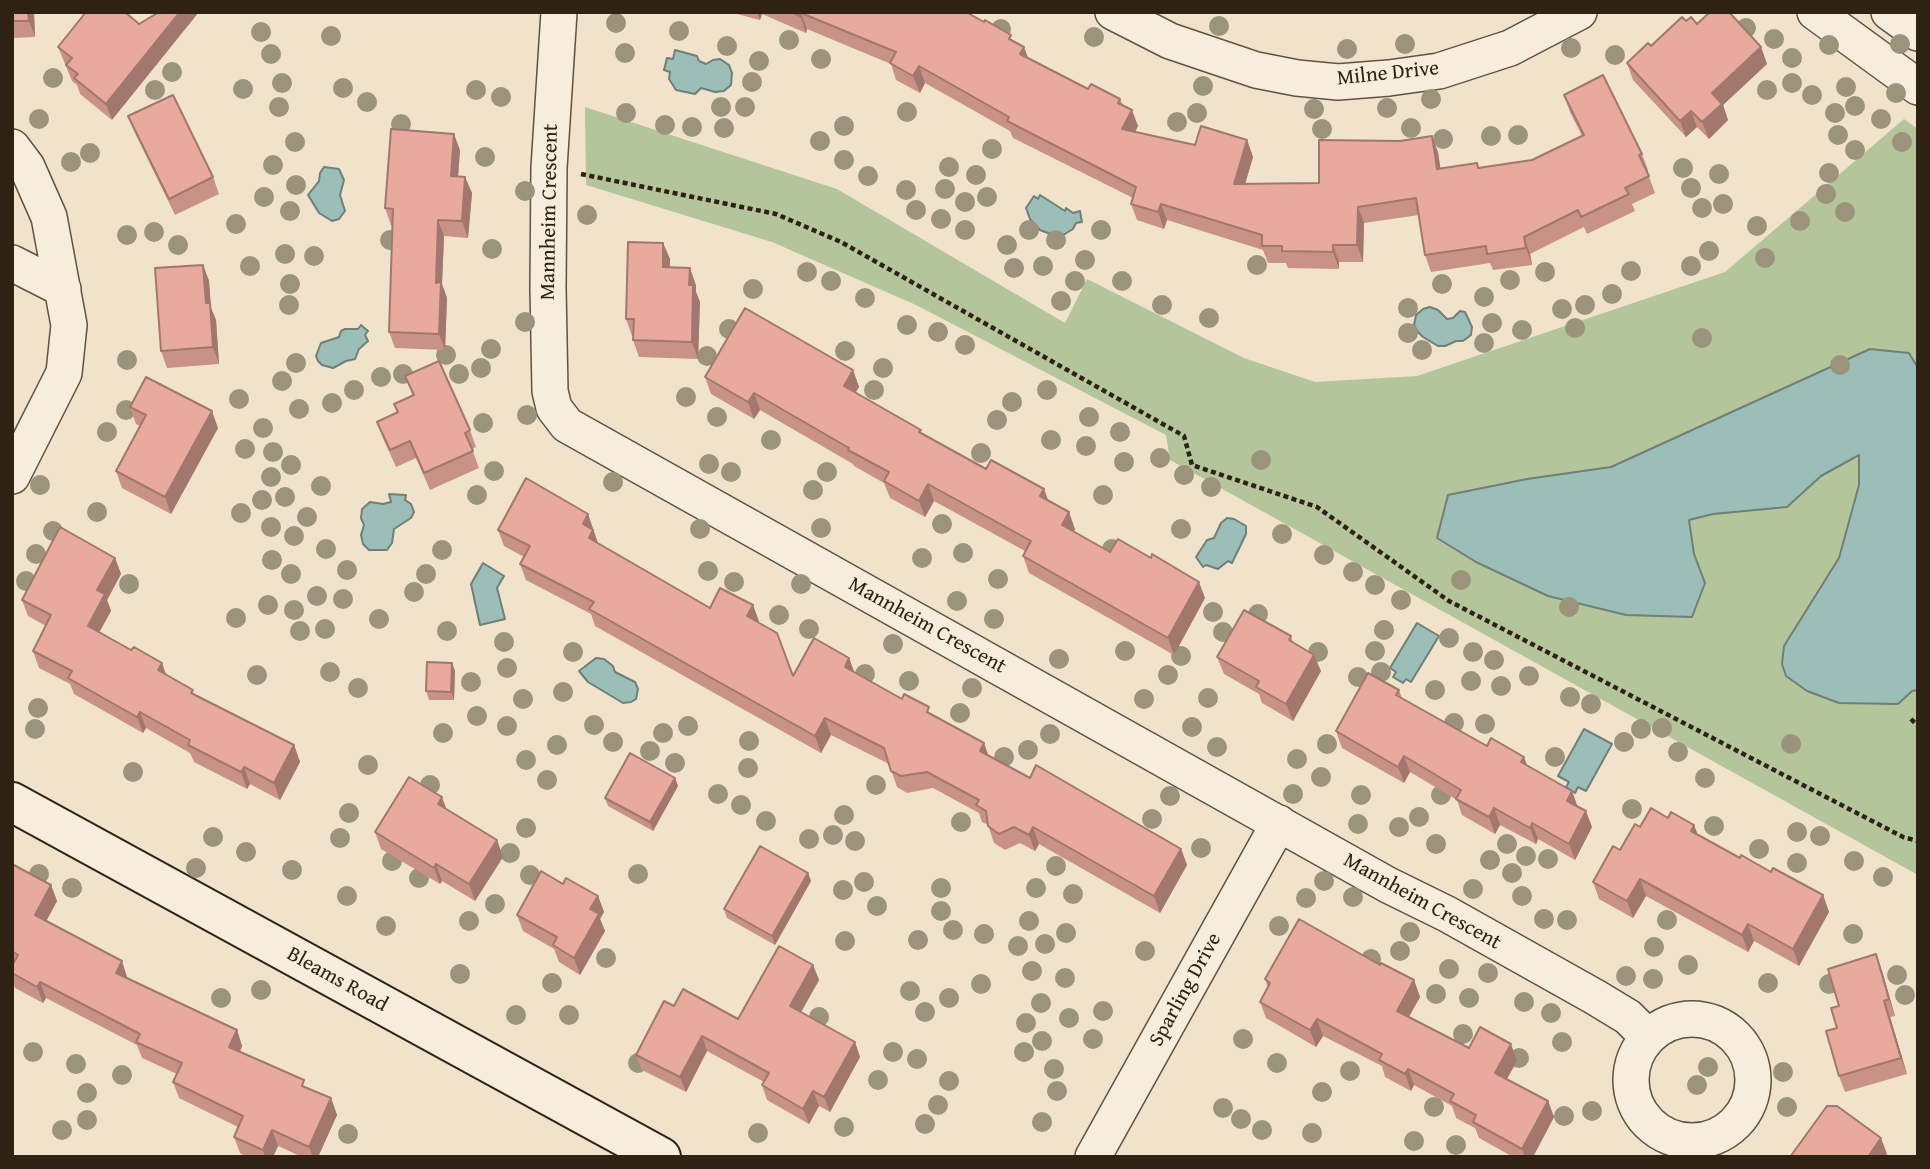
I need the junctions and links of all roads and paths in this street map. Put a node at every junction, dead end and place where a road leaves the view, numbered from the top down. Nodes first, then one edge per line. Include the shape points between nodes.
1 (559, 12) edge
2 (1113, 12) edge
3 (1579, 12) edge
4 (1815, 12) edge
5 (1889, 12) edge
6 (1918, 33) edge
7 (1918, 87) edge
8 (12, 147) edge
9 (549, 168) junction
10 (12, 263) edge
11 (63, 289) junction
12 (12, 476) edge
13 (1911, 719) dead end
14 (1918, 726) edge
15 (14, 806) edge
16 (1279, 823) junction
17 (1918, 841) edge
18 (1648, 1037) dead end
19 (661, 1157) edge
20 (1093, 1157) edge

1 - 9 street, Mannheim Crescent
2 - 3 street, Milne Drive via 1170,41 1256,70 1338,82 1439,71 1510,48
4 - 7 street
5 - 6 street
8 - 11 street via 27,167 49,217
9 - 16 street, Mannheim Crescent via 550,389 554,408 567,425
9 - 17 path via 776,214 841,242 1184,436 1192,466 1317,507 1449,601
10 - 11 street
11 - 12 street via 69,326 64,373
13 - 14 path
15 - 19 main road, Bleams Road
16 - 18 street, Mannheim Crescent via 1628,1017
16 - 20 street, Sparling Drive

